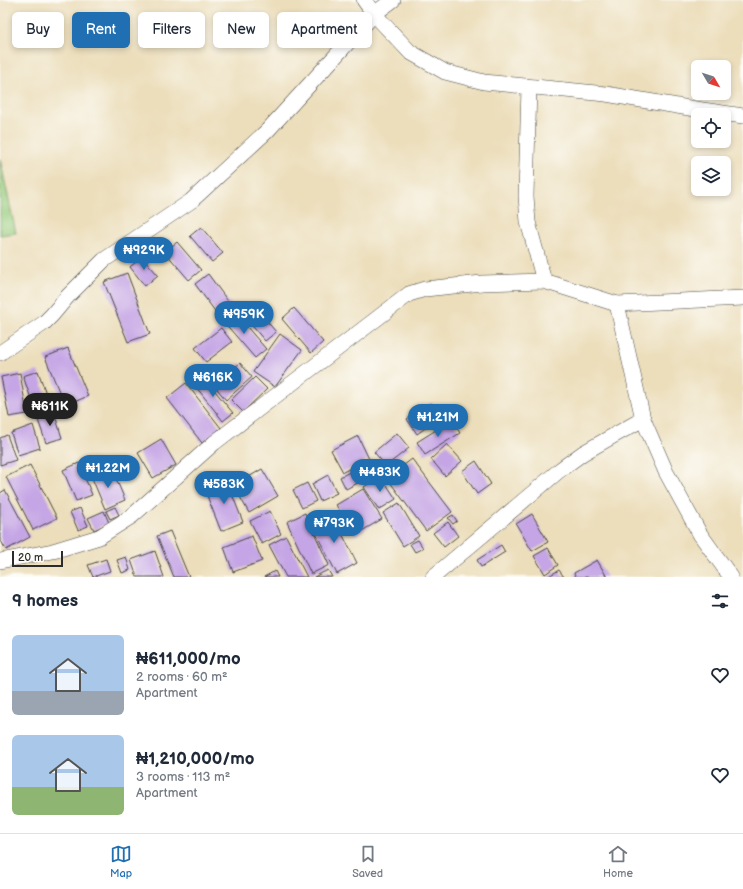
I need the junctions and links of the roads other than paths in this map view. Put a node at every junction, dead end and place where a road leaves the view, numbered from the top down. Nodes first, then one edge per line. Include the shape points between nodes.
1 (364, 0) edge
2 (393, 0) edge
3 (374, 14) junction
4 (529, 87) junction
5 (743, 116) edge
6 (544, 281) junction
7 (743, 298) edge
8 (617, 304) junction
9 (0, 353) edge
10 (643, 419) junction
11 (0, 561) edge
12 (433, 577) edge
13 (730, 577) edge

1 - 3 street
2 - 3 street
3 - 4 street via 410,52 445,72 484,82
3 - 9 street via 267,131 197,196 104,260 44,323
4 - 5 street via 606,94
4 - 6 street via 526,196 528,222
6 - 8 street
6 - 11 street via 482,283 425,289 409,294 214,443 132,516 99,537 53,551
7 - 8 street
8 - 10 street
10 - 12 street via 583,453 561,469
10 - 13 street via 666,472 700,534

